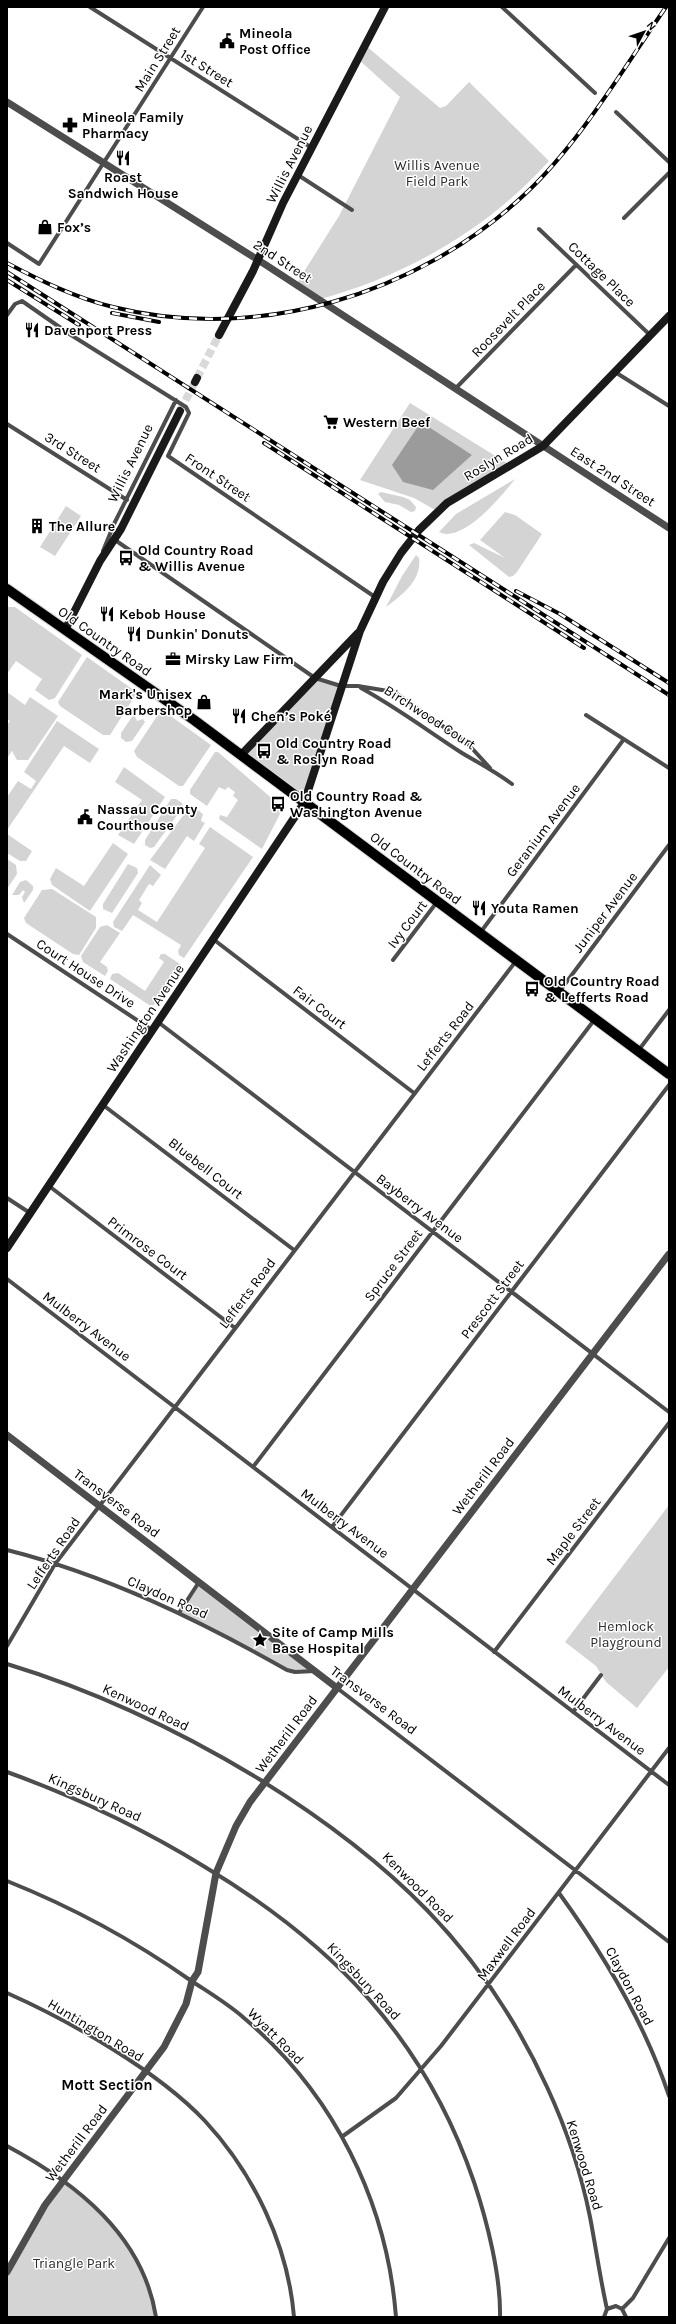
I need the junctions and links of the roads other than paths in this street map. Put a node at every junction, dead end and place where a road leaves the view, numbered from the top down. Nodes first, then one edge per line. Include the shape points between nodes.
1 (90, 7) edge
2 (203, 7) edge
3 (385, 7) edge
4 (502, 7) edge
5 (170, 58) junction
6 (595, 94) dead end
7 (7, 102) edge
8 (616, 112) dead end
9 (312, 148) junction
10 (669, 162) edge
11 (104, 164) junction
12 (669, 173) edge
13 (298, 175) junction
14 (352, 210) dead end
15 (624, 218) dead end
16 (539, 229) dead end
17 (7, 243) edge
18 (258, 260) junction
19 (576, 265) junction
20 (7, 315) edge
21 (669, 316) edge
22 (219, 335) tunnel mouth
23 (650, 335) junction
24 (615, 372) junction
25 (455, 389) junction
26 (176, 400) junction
27 (669, 406) edge
28 (180, 411) tunnel mouth
29 (7, 424) edge
30 (543, 446) junction
31 (126, 500) junction
32 (669, 528) edge
33 (115, 540) junction
34 (100, 561) junction
35 (7, 589) edge
36 (375, 597) junction
37 (64, 630) junction
38 (360, 631) junction
39 (315, 678) junction
40 (341, 686) junction
41 (358, 686) junction
42 (586, 715) dead end
43 (624, 740) junction
44 (241, 755) junction
45 (490, 768) junction
46 (669, 768) edge
47 (512, 784) dead end
48 (304, 802) junction
49 (669, 845) edge
50 (438, 901) junction
51 (480, 933) junction
52 (7, 934) edge
53 (213, 939) junction
54 (393, 960) dead end
55 (516, 961) junction
56 (558, 992) junction
57 (669, 1010) edge
58 (595, 1019) junction
59 (158, 1021) junction
60 (152, 1030) junction
61 (638, 1051) junction
62 (669, 1074) edge
63 (669, 1085) edge
64 (414, 1093) junction
65 (102, 1104) junction
66 (354, 1172) junction
67 (48, 1186) junction
68 (7, 1198) edge
69 (30, 1213) junction
70 (433, 1232) junction
71 (7, 1248) edge
72 (294, 1250) junction
73 (669, 1254) edge
74 (7, 1279) edge
75 (511, 1292) junction
76 (235, 1328) junction
77 (593, 1354) junction
78 (174, 1407) junction
79 (669, 1412) edge
80 (669, 1423) edge
81 (7, 1435) edge
82 (253, 1467) junction
83 (99, 1506) junction
84 (332, 1527) junction
85 (7, 1550) edge
86 (55, 1564) junction
87 (199, 1582) junction
88 (413, 1589) junction
89 (179, 1613) junction
90 (7, 1646) edge
91 (494, 1652) junction
92 (7, 1664) edge
93 (315, 1670) junction
94 (601, 1674) dead end
95 (337, 1688) junction
96 (573, 1712) junction
97 (669, 1748) edge
98 (7, 1772) edge
99 (651, 1772) junction
100 (265, 1783) junction
101 (669, 1785) edge
102 (576, 1870) junction
103 (216, 1873) junction
104 (7, 1881) edge
105 (559, 1893) junction
106 (669, 1942) edge
107 (192, 1981) junction
108 (488, 1984) junction
109 (7, 1993) edge
110 (422, 2070) junction
111 (145, 2073) junction
112 (669, 2096) edge
113 (343, 2136) junction
114 (7, 2146) edge
115 (63, 2182) junction
116 (669, 2238) edge
117 (7, 2272) edge
118 (608, 2309) junction
119 (622, 2309) junction
120 (156, 2317) edge
121 (294, 2317) edge
122 (396, 2317) edge
123 (500, 2317) edge
124 (604, 2317) edge
125 (626, 2317) edge

1 - 5 street, 1st Street
2 - 5 street, Main Street
3 - 9 main road, Willis Avenue
4 - 6 street
5 - 9 street, 1st Street
5 - 11 street, Main Street
7 - 11 street, 2nd Street
8 - 10 street
9 - 13 main road, Willis Avenue
11 - 17 street, Main Street via 39,264
11 - 18 street, 2nd Street
12 - 15 street
13 - 14 street
13 - 18 main road, Willis Avenue
16 - 19 street, Cottage Place
18 - 22 main road, Willis Avenue
18 - 25 street, 2nd Street
19 - 23 street, Cottage Place
19 - 25 street, Roosevelt Place
20 - 26 street, Front Street via 17,301 22,301
21 - 23 main road, Roslyn Road
23 - 24 main road, Roslyn Road
24 - 27 street
24 - 30 main road, Roslyn Road
25 - 30 street, 2nd Street
26 - 31 street, Willis Avenue
26 - 36 street, Front Street via 190,412 168,456
28 - 33 main road, Willis Avenue
29 - 31 street, 3rd Street
30 - 32 street, East 2nd Street
30 - 36 main road, Roslyn Road via 456,496 437,511 401,553
31 - 34 street, Willis Avenue
33 - 34 main road, Willis Avenue
33 - 39 street
34 - 37 main road, Willis Avenue
35 - 37 main road, Old Country Road
36 - 38 main road, Roslyn Road
37 - 44 main road, Old Country Road
38 - 39 main road, Roslyn Road
38 - 40 main road, Roslyn Road
39 - 40 street
39 - 44 main road, Roslyn Road
40 - 41 street, Birchwood Court
40 - 48 main road, Roslyn Road
41 - 45 street, Birchwood Court
41 - 45 street, Birchwood Court via 394,692 468,744
42 - 43 street
43 - 46 street
43 - 51 street, Geranium Avenue
44 - 48 main road, Old Country Road
45 - 47 street, Birchwood Court
48 - 50 main road, Old Country Road
48 - 53 main road, Washington Avenue
49 - 56 street, Juniper Avenue
50 - 51 main road, Old Country Road
50 - 54 street, Ivy Court
51 - 55 main road, Old Country Road
52 - 60 street, Court House Drive
53 - 59 main road, Washington Avenue
53 - 64 street, Fair Court
55 - 56 main road, Old Country Road
55 - 64 street, Lefferts Road
56 - 58 main road, Old Country Road
57 - 61 street
58 - 61 main road, Old Country Road
58 - 70 street, Spruce Street
59 - 60 main road, Washington Avenue
59 - 66 street, Bayberry Avenue
60 - 65 main road, Washington Avenue
61 - 62 main road, Old Country Road
63 - 75 street, Prescott Street
64 - 66 street, Lefferts Road
65 - 67 main road, Washington Avenue
65 - 72 street, Bluebell Court
66 - 70 street, Bayberry Avenue
66 - 72 street, Lefferts Road
67 - 69 main road, Washington Avenue
67 - 76 street, Primrose Court
68 - 69 street
69 - 71 main road, Washington Avenue
70 - 75 street, Bayberry Avenue
70 - 82 street, Spruce Street
72 - 76 street, Lefferts Road
73 - 77 street, Wetherill Road
74 - 78 street, Mulberry Avenue
75 - 77 street, Bayberry Avenue
75 - 84 street, Prescott Street
76 - 78 street, Lefferts Road
77 - 79 street, Bayberry Avenue
77 - 88 street, Wetherill Road
78 - 82 street, Mulberry Avenue
78 - 83 street, Lefferts Road
80 - 91 street, Maple Street
81 - 83 street, Transverse Road
82 - 84 street, Mulberry Avenue
83 - 86 street, Lefferts Road
83 - 87 street, Transverse Road
84 - 88 street, Mulberry Avenue
85 - 86 street, Claydon Road
86 - 89 street, Claydon Road via 122,1588
86 - 90 street, Lefferts Road
87 - 89 street
87 - 93 street, Transverse Road
88 - 91 street, Mulberry Avenue
88 - 95 street, Wetherill Road
89 - 93 street, Claydon Road via 227,1635 287,1670
91 - 96 street, Mulberry Avenue
92 - 100 street, Kenwood Road via 80,1689 154,1721
93 - 95 street, Transverse Road
94 - 96 street
95 - 100 street, Wetherill Road
95 - 102 street, Transverse Road
96 - 99 street, Mulberry Avenue
97 - 99 street, Maxwell Road
98 - 103 street, Kingsbury Road via 96,1808 163,1841
99 - 101 street, Mulberry Avenue
99 - 102 street, Maxwell Road
100 - 103 street, Wetherill Road via 236,1826
100 - 108 street, Kenwood Road via 338,1831 395,1877 439,1922
102 - 105 street, Maxwell Road
102 - 106 street, Transverse Road
103 - 107 street, Wetherill Road via 198,1972
103 - 110 street, Kingsbury Road via 290,1924 339,1965 390,2023
104 - 107 street, Wyatt Road via 76,1911 137,1945
105 - 108 street, Maxwell Road
105 - 112 street, Claydon Road via 589,1934 611,1972 652,2054
107 - 111 street, Wetherill Road via 186,2004 174,2030
107 - 113 street, Wyatt Road via 243,2017 278,2050 315,2093
108 - 110 street, Maxwell Road
108 - 118 street, Kenwood Road via 527,2046 568,2137 590,2216 599,2275
109 - 111 street, Huntington Road via 82,2031
110 - 113 street, Maxwell Road via 396,2098
110 - 123 street, Kingsbury Road via 454,2130 480,2199 495,2268
111 - 115 street, Wetherill Road
111 - 121 street, Huntington Road via 177,2096 204,2121 226,2146 252,2184 272,2227 285,2265
113 - 122 street, Wyatt Road via 364,2180 382,2233 392,2278
114 - 115 street
115 - 117 street, Wetherill Road via 33,2225
115 - 120 street via 105,2214 124,2238 135,2254 146,2280
116 - 119 street via 633,2298
118 - 119 street via 613,2306
118 - 124 street
119 - 125 street

